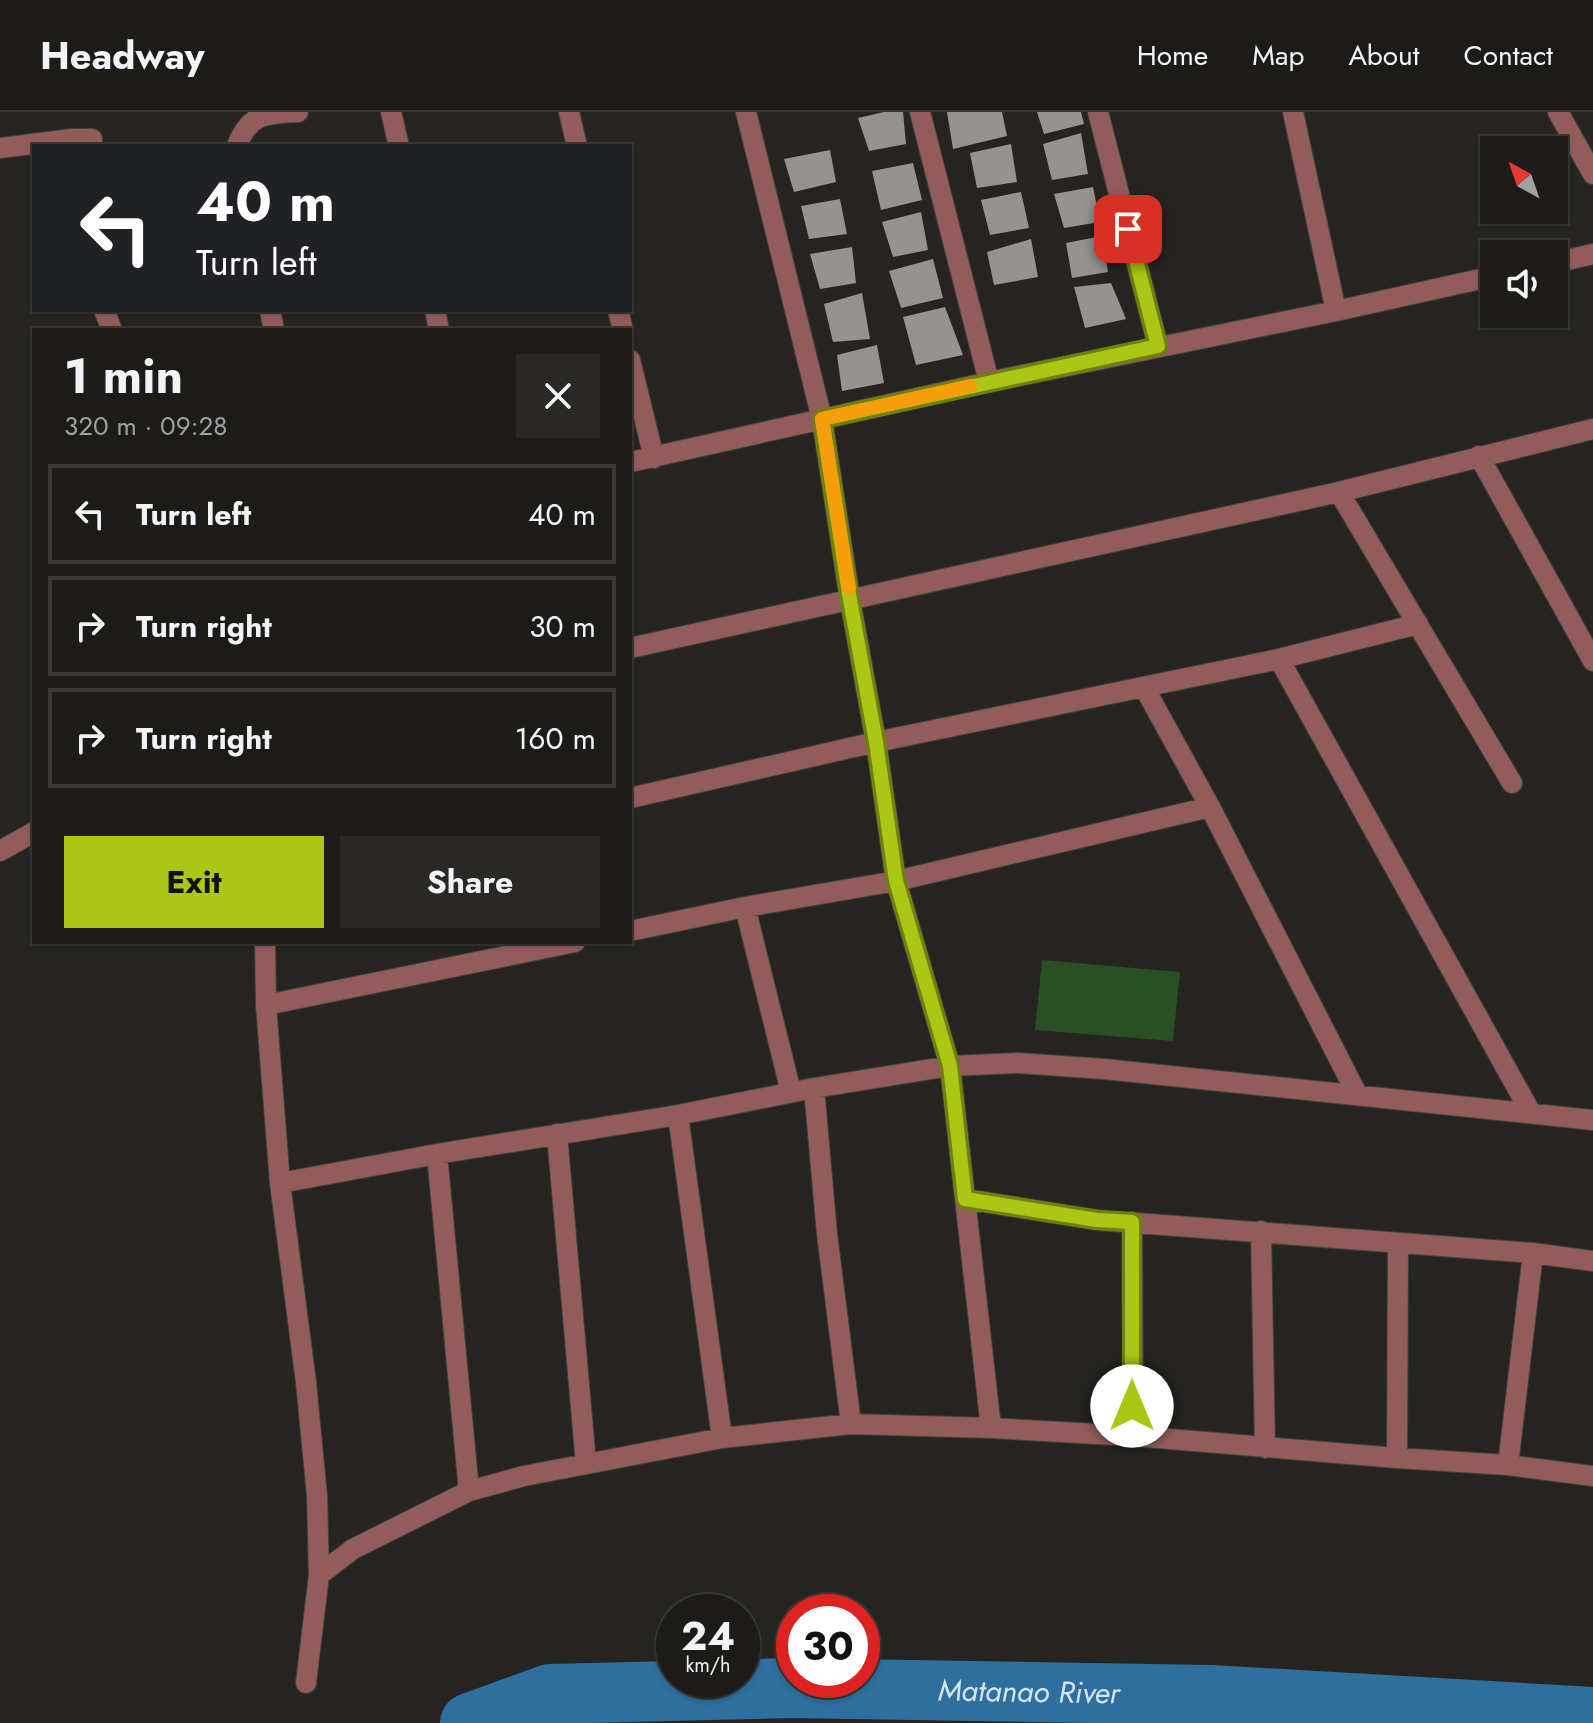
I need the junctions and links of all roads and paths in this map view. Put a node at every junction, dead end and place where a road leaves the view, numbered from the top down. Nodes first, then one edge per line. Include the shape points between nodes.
1 (298, 112) edge
2 (391, 112) edge
3 (569, 112) edge
4 (746, 112) edge
5 (920, 112) edge
6 (1098, 112) edge
7 (1293, 112) edge
8 (1558, 112) edge
9 (32, 144) edge
10 (32, 144) edge
11 (92, 144) edge
12 (238, 144) edge
13 (399, 144) edge
14 (577, 144) edge
15 (0, 148) edge
16 (1593, 174) edge
17 (1593, 254) edge
18 (1568, 260) edge
19 (1480, 279) edge
20 (1336, 311) junction
21 (1158, 346) junction
22 (632, 368) edge
23 (989, 382) junction
24 (822, 419) junction
25 (1593, 429) edge
26 (1479, 456) junction
27 (654, 458) junction
28 (632, 462) edge
29 (1339, 492) junction
30 (850, 600) junction
31 (1418, 624) junction
32 (632, 648) edge
33 (1279, 659) junction
34 (1593, 661) edge
35 (1144, 687) junction
36 (876, 742) junction
37 (1512, 783) dead end
38 (632, 798) edge
39 (1210, 807) junction
40 (32, 833) edge
41 (0, 851) edge
42 (896, 881) junction
43 (745, 907) junction
44 (632, 931) edge
45 (265, 944) edge
46 (565, 944) edge
47 (266, 1005) junction
48 (950, 1066) junction
49 (814, 1088) junction
50 (791, 1092) junction
51 (1357, 1094) junction
52 (1531, 1113) junction
53 (678, 1115) junction
54 (1593, 1120) edge
55 (557, 1134) junction
56 (437, 1154) junction
57 (280, 1183) junction
58 (965, 1199) junction
59 (1132, 1222) junction
60 (1261, 1231) junction
61 (1398, 1243) junction
62 (1533, 1253) junction
63 (1593, 1261) edge
64 (851, 1424) junction
65 (991, 1428) junction
66 (1133, 1436) junction
67 (722, 1438) junction
68 (1265, 1448) junction
69 (1397, 1458) junction
70 (586, 1464) junction
71 (1508, 1465) junction
72 (1593, 1476) edge
73 (469, 1491) junction
74 (319, 1575) junction
75 (306, 1683) dead end

1 - 12 street via 257,118
2 - 13 street
3 - 14 street
4 - 24 street
5 - 23 street
6 - 21 street
7 - 20 street
8 - 16 street
9 - 11 street via 92,139
10 - 15 street
17 - 18 street
19 - 20 street
20 - 21 street
21 - 23 street
22 - 27 street
23 - 24 street
24 - 27 street
24 - 30 street
25 - 26 street
26 - 29 street
26 - 34 street
27 - 28 street
29 - 30 street
29 - 31 street
30 - 32 street
30 - 36 street
31 - 33 street
31 - 37 street
33 - 35 street
33 - 52 street
35 - 36 street
35 - 39 street
36 - 38 street
36 - 42 street
39 - 42 street
39 - 51 street
40 - 41 street
42 - 43 street
42 - 48 street
43 - 44 street
43 - 50 street
45 - 47 street
46 - 47 street
47 - 57 street
48 - 49 street
48 - 51 street via 1018,1063
48 - 58 street
49 - 50 street
49 - 64 street
50 - 53 street
51 - 52 street
52 - 54 street
53 - 55 street
53 - 67 street
55 - 56 street
55 - 70 street
56 - 57 street
56 - 73 street
57 - 74 street via 306,1382
58 - 59 street
58 - 65 street
59 - 60 street
59 - 66 street
60 - 61 street
60 - 68 street
61 - 62 street
61 - 69 street
62 - 63 street
62 - 71 street
64 - 65 street
64 - 67 street
65 - 66 street
66 - 68 street
67 - 70 street
68 - 69 street
69 - 71 street
70 - 73 street
71 - 72 street
73 - 74 street via 353,1549
74 - 75 street

